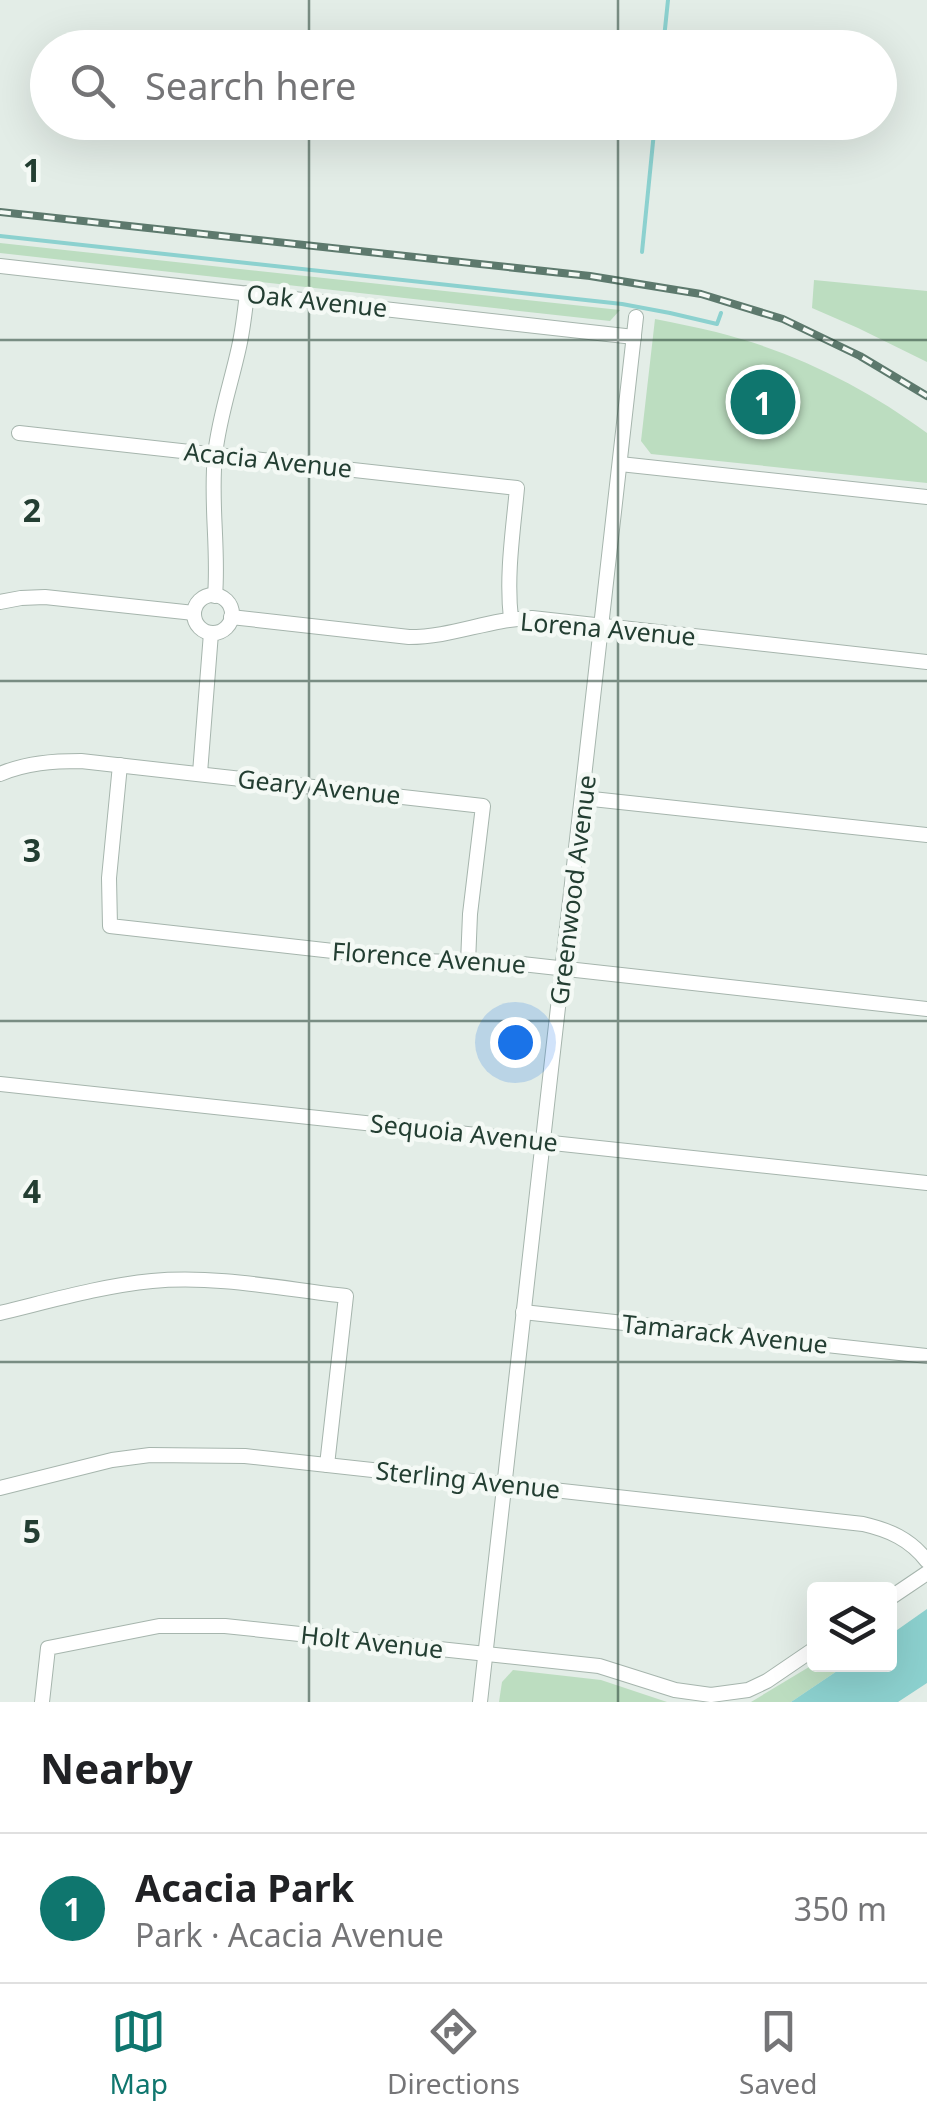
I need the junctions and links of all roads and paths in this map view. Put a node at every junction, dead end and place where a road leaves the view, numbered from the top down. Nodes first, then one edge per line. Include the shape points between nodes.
1 (0, 266) edge
2 (247, 293) junction
3 (636, 317) dead end
4 (634, 336) junction
5 (19, 434) dead end
6 (215, 454) junction
7 (620, 464) junction
8 (927, 496) edge
9 (215, 596) junction
10 (0, 602) edge
11 (194, 613) junction
12 (232, 617) junction
13 (512, 619) junction
14 (603, 626) junction
15 (211, 633) junction
16 (927, 662) edge
17 (120, 765) junction
18 (0, 774) edge
19 (200, 774) junction
20 (584, 798) junction
21 (927, 835) edge
22 (468, 963) junction
23 (564, 969) junction
24 (927, 1009) edge
25 (0, 1084) edge
26 (542, 1141) junction
27 (927, 1183) edge
28 (0, 1312) edge
29 (523, 1312) junction
30 (927, 1356) edge
31 (327, 1465) junction
32 (504, 1484) junction
33 (0, 1488) edge
34 (927, 1561) edge
35 (927, 1573) edge
36 (897, 1593) edge
37 (485, 1654) junction
38 (807, 1654) edge
39 (42, 1702) edge
40 (480, 1702) edge

1 - 2 street, Oak Avenue
2 - 4 street, Oak Avenue
2 - 6 street
3 - 4 street, Greenwood Avenue
4 - 7 street, Greenwood Avenue
5 - 6 street, Acacia Avenue
6 - 9 street
6 - 13 street, Acacia Avenue via 517,488
7 - 8 street
7 - 14 street, Greenwood Avenue
9 - 11 street via 202,598
9 - 12 street via 229,604
10 - 11 street via 45,597
11 - 15 street via 196,624
12 - 13 street, Lorena Avenue via 408,636
12 - 15 street
13 - 14 street, Lorena Avenue
14 - 16 street, Lorena Avenue
14 - 20 street, Greenwood Avenue
15 - 19 street
17 - 18 street, Geary Avenue via 52,761
17 - 19 street, Geary Avenue
17 - 22 street, Florence Avenue via 110,926
19 - 22 street, Geary Avenue via 483,806
20 - 21 street
20 - 23 street, Greenwood Avenue
22 - 23 street, Florence Avenue
23 - 24 street, Florence Avenue
23 - 26 street, Greenwood Avenue
25 - 26 street, Sequoia Avenue
26 - 27 street, Sequoia Avenue
26 - 29 street, Greenwood Avenue
28 - 31 street via 154,1281 346,1296
29 - 30 street, Tamarack Avenue
29 - 32 street, Greenwood Avenue
31 - 32 street, Sterling Avenue
31 - 33 street, Sterling Avenue via 150,1454
32 - 34 street, Sterling Avenue via 863,1524 904,1539
32 - 37 street, Greenwood Avenue
35 - 36 street
37 - 38 street, Holt Avenue via 600,1666 711,1695 748,1690
37 - 39 street, Holt Avenue via 225,1626 159,1626 48,1648
37 - 40 street, Greenwood Avenue

